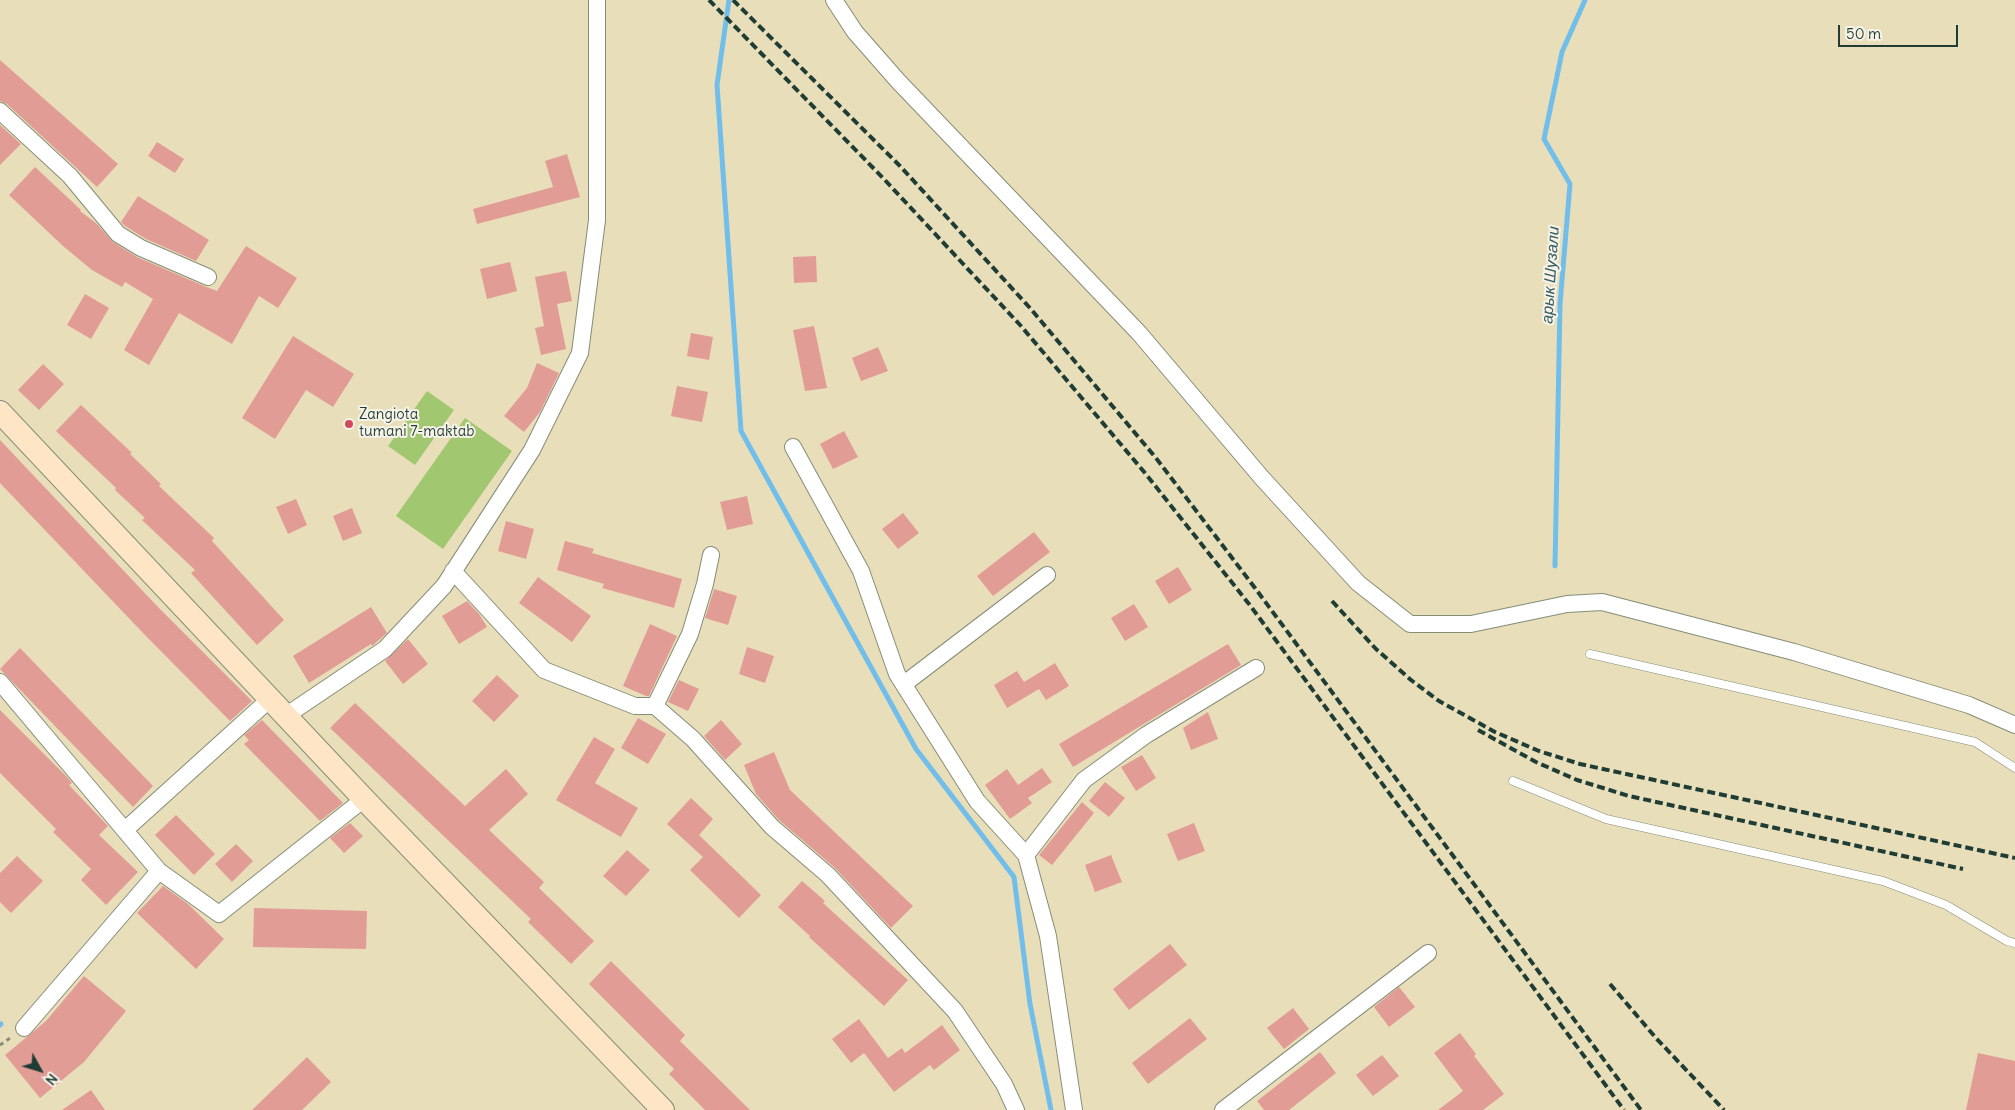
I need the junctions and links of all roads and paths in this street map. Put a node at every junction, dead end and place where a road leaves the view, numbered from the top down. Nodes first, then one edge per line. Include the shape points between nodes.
1 (597, 0) edge
2 (834, 0) edge
3 (0, 111) edge
4 (208, 277) dead end
5 (0, 412) edge
6 (793, 447) dead end
7 (711, 555) dead end
8 (453, 571) junction
9 (1047, 575) dead end
10 (1590, 654) dead end
11 (1256, 668) dead end
12 (0, 682) edge
13 (904, 684) junction
14 (271, 698) junction
15 (655, 706) junction
16 (287, 715) junction
17 (2015, 725) edge
18 (2015, 768) edge
19 (1513, 781) dead end
20 (364, 799) junction
21 (125, 830) junction
22 (1026, 855) junction
23 (159, 871) junction
24 (2015, 944) edge
25 (1428, 953) dead end
26 (24, 1028) dead end
27 (663, 1110) edge
28 (1016, 1110) edge
29 (1074, 1110) edge
30 (1223, 1110) edge

1 - 8 street via 597,220 580,353 532,450
2 - 17 street via 855,32 886,67 1138,333 1262,478 1358,583 1410,624 1471,624 1567,604 1602,602 1804,655 1969,705
3 - 4 street via 70,176 118,234 141,248
5 - 14 main road
6 - 13 street via 861,571 897,674
7 - 15 street via 690,634
8 - 15 street via 544,670 635,706
8 - 16 street via 444,586 385,649
9 - 13 street
10 - 18 lane via 1975,742
11 - 22 street via 1146,735 1084,780
12 - 21 street
13 - 22 street via 977,801
14 - 16 main road
14 - 21 street
15 - 28 street via 693,739 772,827 828,875 955,1010 1004,1084
16 - 20 main road
19 - 24 lane via 1606,819 1883,881 1946,905
20 - 23 street via 219,914
20 - 27 main road
21 - 23 street
22 - 29 street via 1048,936
23 - 26 street
25 - 30 street

